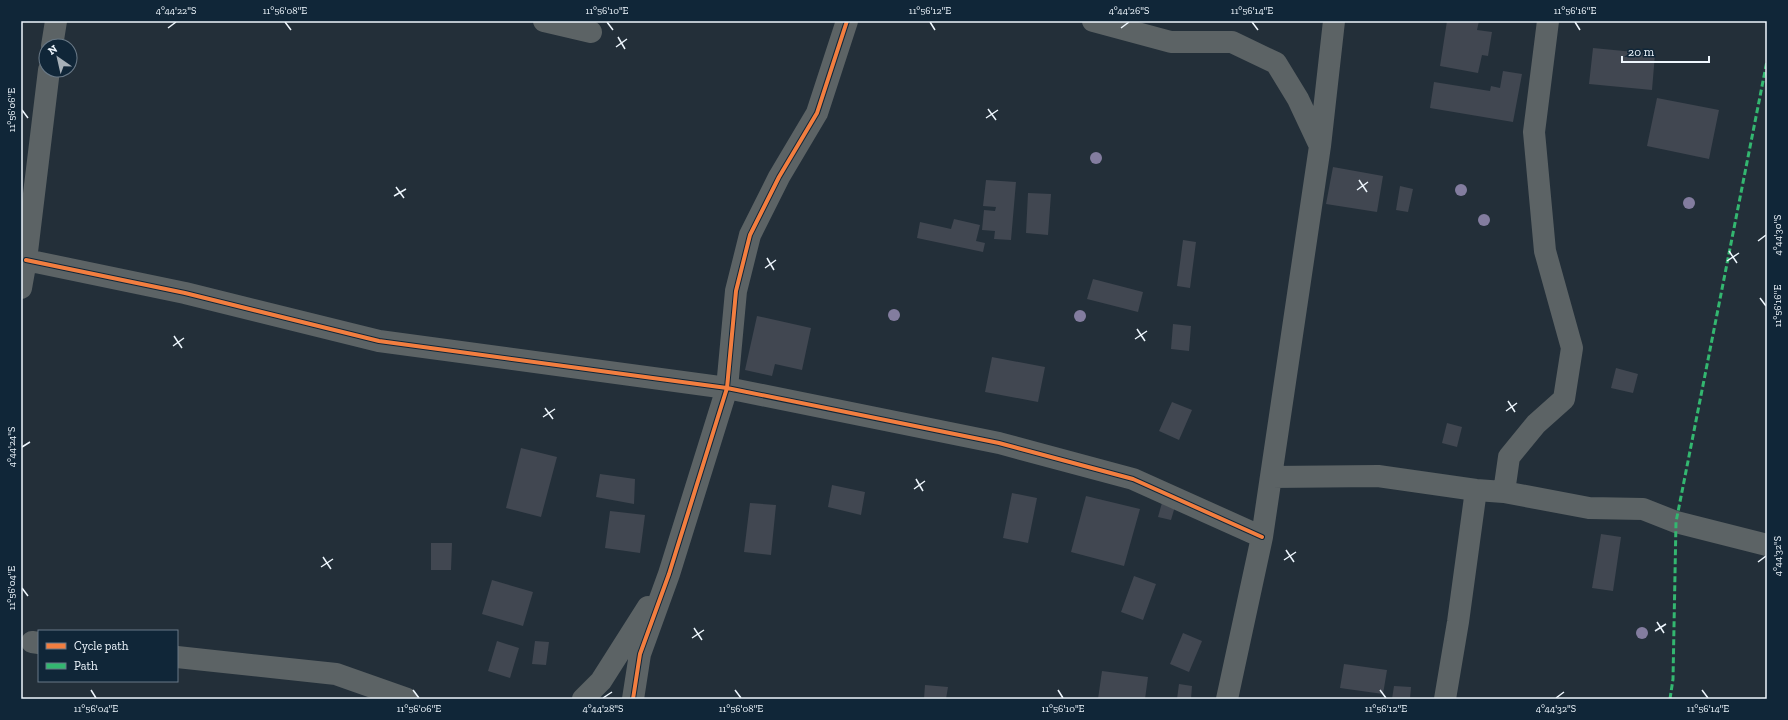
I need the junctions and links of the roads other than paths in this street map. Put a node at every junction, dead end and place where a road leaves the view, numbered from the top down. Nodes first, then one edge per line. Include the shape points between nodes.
1 (56, 21) edge
2 (544, 21) edge
3 (847, 21) edge
4 (1093, 21) edge
5 (1334, 21) edge
6 (1548, 21) edge
7 (591, 32) dead end
8 (53, 38) edge
9 (48, 78) edge
10 (1320, 146) junction
11 (26, 260) junction
12 (21, 288) edge
13 (727, 388) junction
14 (1271, 477) junction
15 (1476, 490) junction
16 (1504, 492) junction
17 (1262, 537) junction
18 (1767, 545) edge
19 (669, 574) junction
20 (178, 657) edge
21 (407, 699) edge
22 (583, 699) edge
23 (633, 699) edge
24 (1226, 699) edge
25 (1445, 699) edge

1 - 8 street
2 - 7 street
3 - 13 street via 817,113 779,178 750,235 736,291
4 - 10 street via 1171,42 1232,42 1276,63 1298,99
5 - 10 street
6 - 16 street via 1534,132 1545,251 1572,348 1564,399 1536,424 1509,457
9 - 11 street
10 - 14 street
11 - 12 street
11 - 13 street via 185,293 379,341
13 - 17 street via 998,443 1133,479
13 - 19 street
14 - 15 street via 1378,476
14 - 17 street
15 - 16 street
15 - 25 street
16 - 18 street via 1589,508 1643,509 1676,522
17 - 24 street
19 - 22 street via 601,681
19 - 23 street via 640,654
20 - 21 street via 336,674

